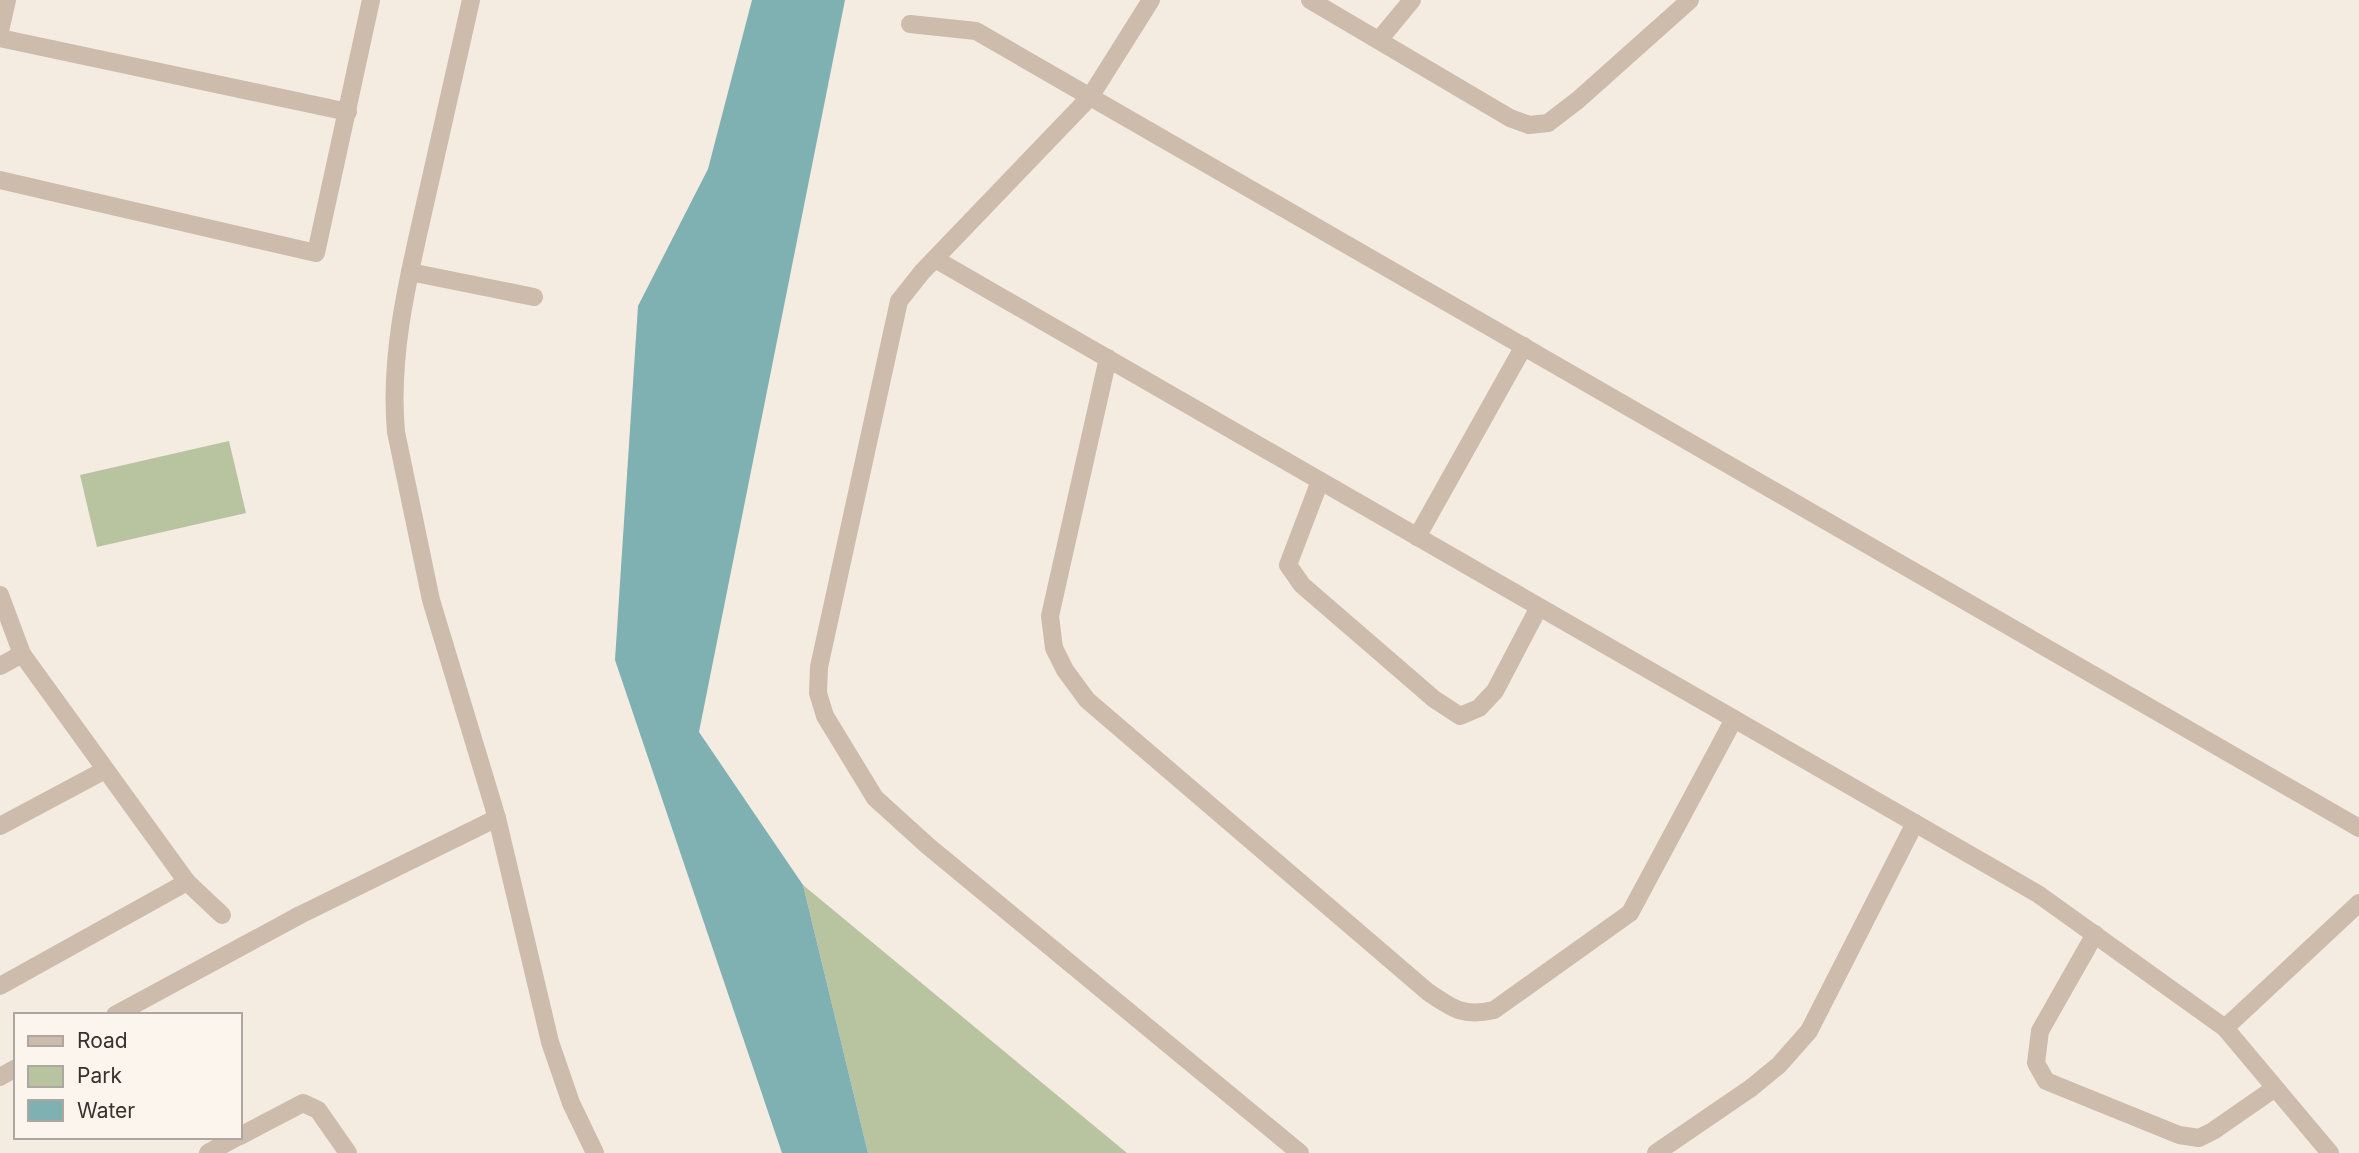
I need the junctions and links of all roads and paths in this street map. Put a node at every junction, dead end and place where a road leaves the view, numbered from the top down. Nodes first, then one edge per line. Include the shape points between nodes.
1 (7, 0) edge
2 (371, 0) edge
3 (471, 0) edge
4 (1151, 0) edge
5 (1310, 0) edge
6 (1412, 0) edge
7 (1690, 0) edge
8 (910, 24) dead end
9 (0, 32) edge
10 (0, 38) edge
11 (1379, 40) junction
12 (1090, 97) junction
13 (348, 112) junction
14 (0, 180) edge
15 (935, 259) junction
16 (410, 272) junction
17 (534, 297) dead end
18 (1524, 346) junction
19 (1108, 358) junction
20 (1320, 481) junction
21 (1417, 537) junction
22 (0, 595) edge
23 (1539, 607) junction
24 (22, 654) junction
25 (0, 666) edge
26 (1734, 719) junction
27 (105, 770) junction
28 (497, 818) junction
29 (1915, 823) junction
30 (0, 826) edge
31 (2359, 828) edge
32 (187, 882) junction
33 (2359, 903) edge
34 (222, 915) dead end
35 (2095, 934) junction
36 (0, 986) edge
37 (119, 1013) edge
38 (2224, 1028) junction
39 (2275, 1088) junction
40 (242, 1135) edge
41 (234, 1139) edge
42 (208, 1153) edge
43 (348, 1153) edge
44 (595, 1153) edge
45 (1300, 1153) edge
46 (1656, 1153) edge
47 (2330, 1153) edge

1 - 9 street
2 - 13 street
3 - 16 street
4 - 12 street
5 - 11 street
6 - 11 street
7 - 11 street via 1548,123 1529,125 1510,118
8 - 12 street via 976,31
10 - 13 street
12 - 15 street
12 - 18 street
13 - 14 street via 316,253
15 - 19 street
15 - 45 street via 898,301 819,667 818,693 825,716 875,798
16 - 17 street
16 - 28 street via 395,361 396,432 432,600
18 - 21 street
18 - 31 street
19 - 20 street
19 - 26 street via 1050,617 1054,648 1065,670 1087,700 1450,1007 1474,1014 1494,1010 1630,913
20 - 21 street
20 - 23 street via 1288,565 1302,585 1434,699 1460,716 1479,708 1495,691
21 - 23 street
22 - 24 street
23 - 26 street
24 - 25 street
24 - 27 street
26 - 29 street
27 - 30 street
27 - 32 street
28 - 37 street via 300,915
28 - 44 street via 550,1042 570,1103
29 - 35 street via 2038,894
29 - 46 street via 1809,1031 1779,1065
32 - 34 street
32 - 36 street
33 - 38 street
35 - 38 street
35 - 39 street via 2040,1031 2036,1063 2046,1081 2179,1135 2199,1138
38 - 39 street
39 - 47 street
40 - 43 street via 303,1103 318,1110
41 - 42 street

